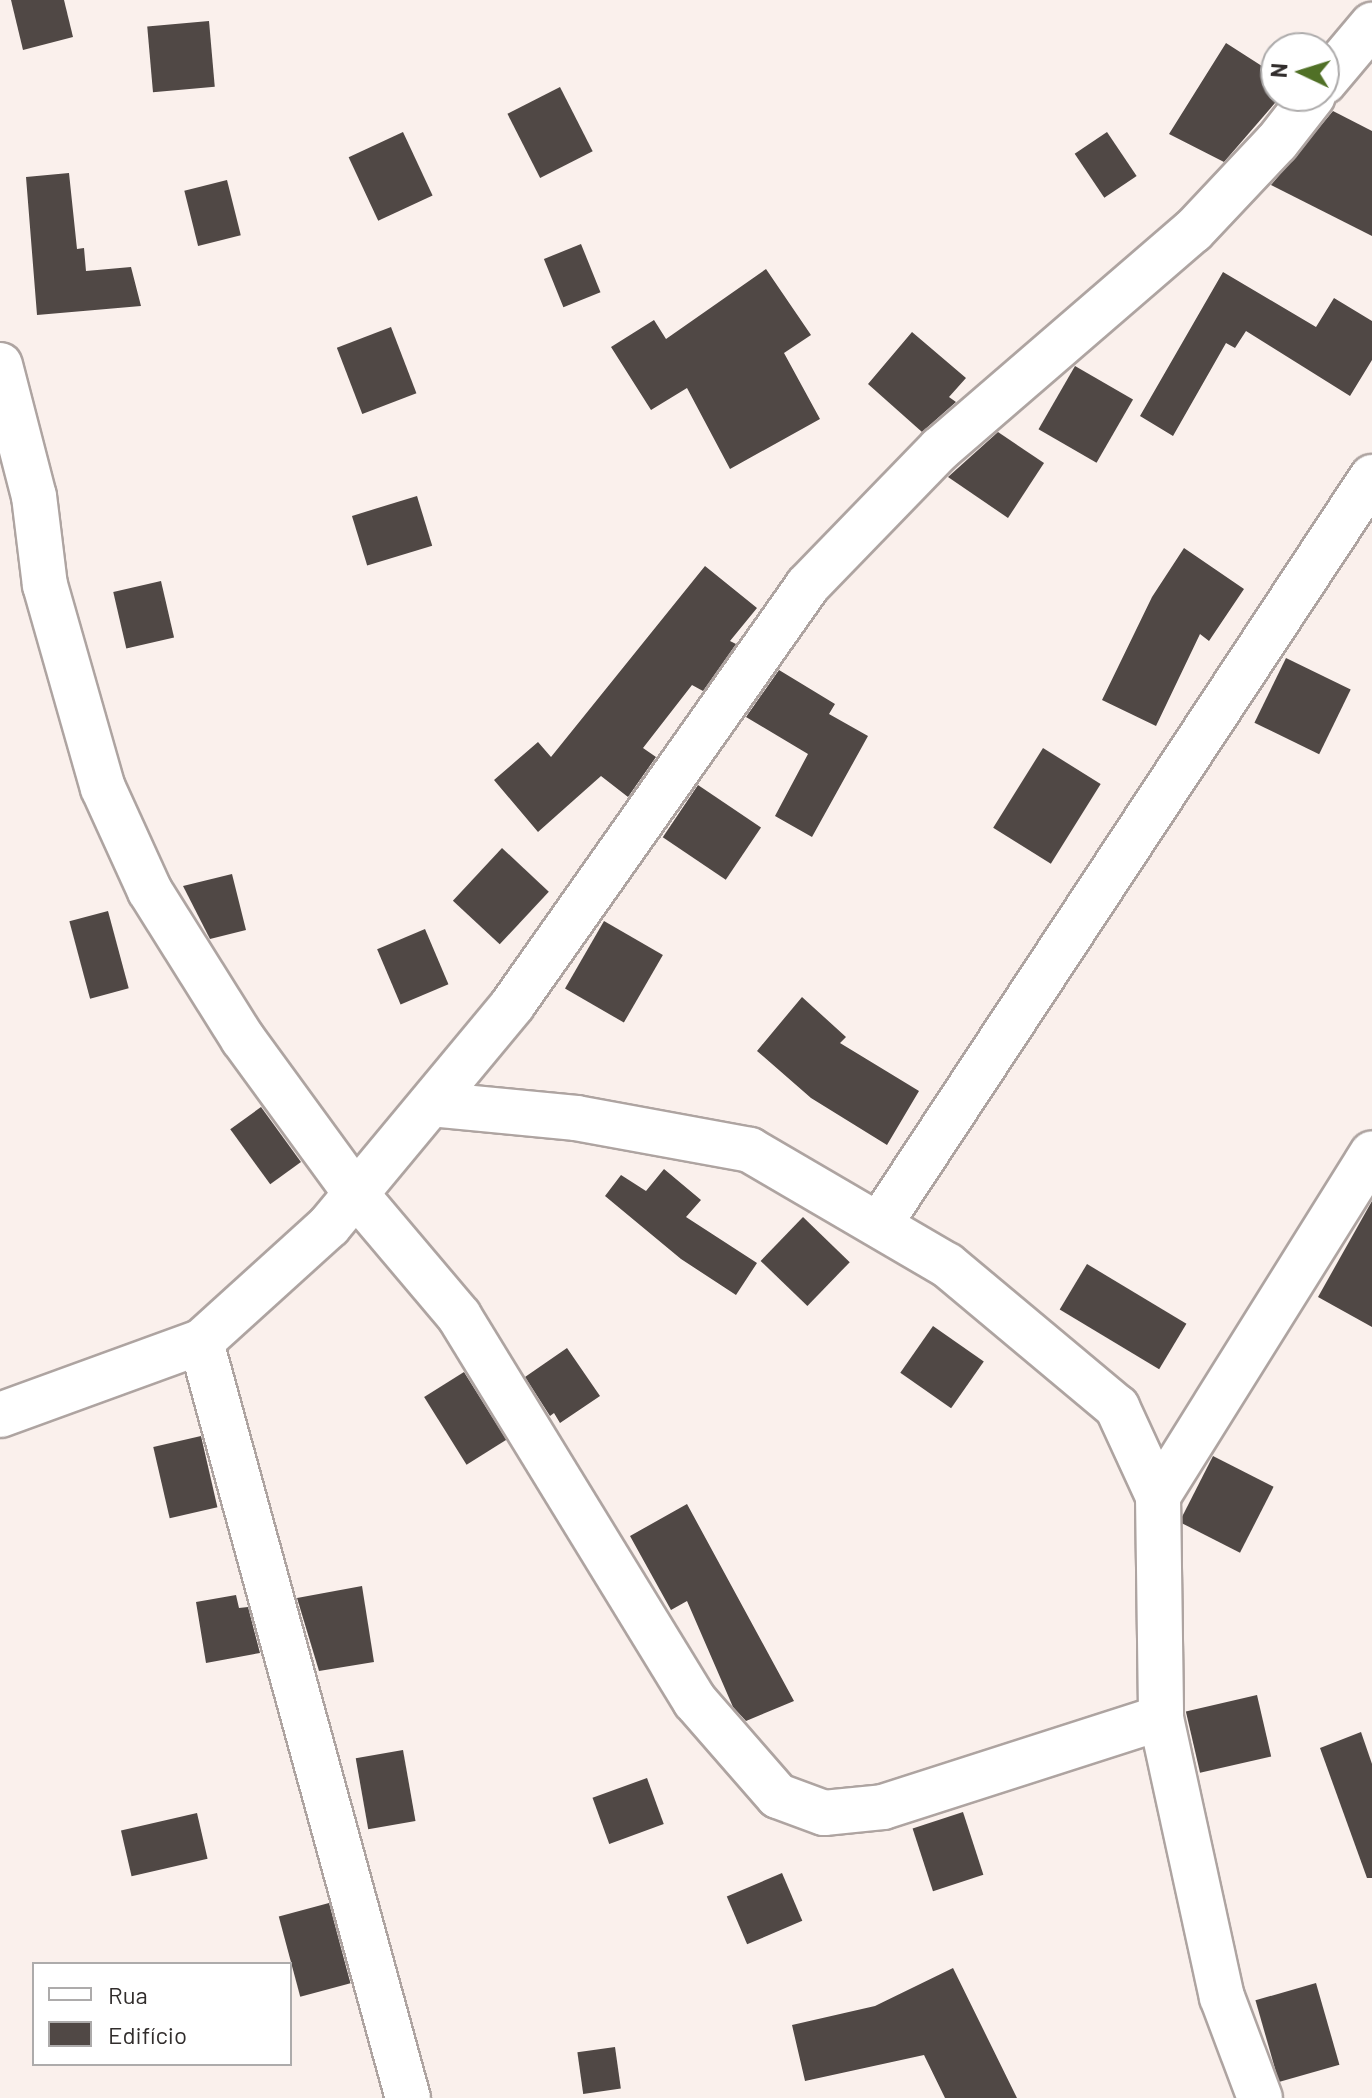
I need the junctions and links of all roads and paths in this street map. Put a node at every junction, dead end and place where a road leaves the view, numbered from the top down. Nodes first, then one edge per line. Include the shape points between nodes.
1 (1372, 25) edge
2 (1340, 63) edge
3 (1300, 112) edge
4 (0, 365) edge
5 (1372, 477) edge
6 (17, 501) edge
7 (431, 1104) junction
8 (1372, 1153) edge
9 (356, 1194) junction
10 (879, 1225) junction
11 (201, 1342) junction
12 (0, 1415) edge
13 (1158, 1496) junction
14 (1161, 1718) junction
15 (408, 2098) edge
16 (1260, 2098) edge

1 - 2 street
3 - 7 street via 1193,231 940,449 808,585 513,1004
4 - 6 street
5 - 10 street
6 - 9 street via 103,788 150,891 243,1039
7 - 9 street
7 - 10 street via 576,1118 750,1150
8 - 13 street
9 - 11 street via 329,1226
9 - 14 street via 459,1316 695,1701 778,1796 824,1813 883,1807
10 - 13 street via 947,1265 1117,1407
11 - 12 street
11 - 15 street
13 - 14 street
14 - 16 street via 1222,1997

